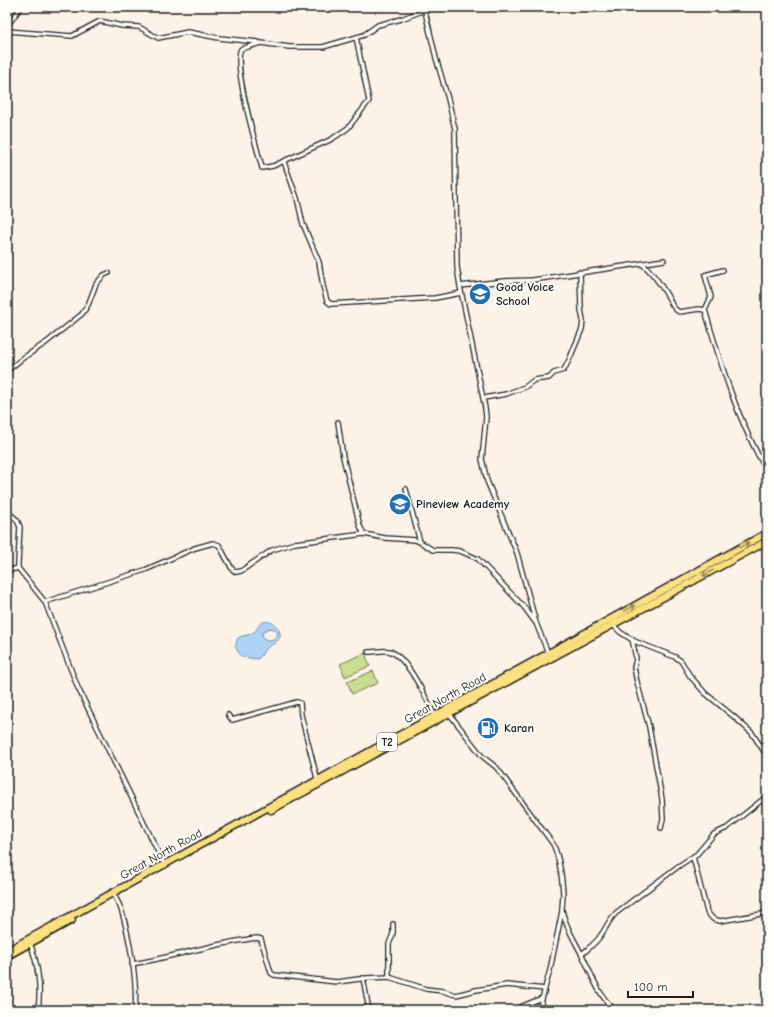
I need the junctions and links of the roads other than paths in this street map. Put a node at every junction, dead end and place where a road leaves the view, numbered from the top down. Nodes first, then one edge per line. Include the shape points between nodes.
1 (21, 7) edge
2 (430, 7) edge
3 (425, 9) edge
4 (7, 26) edge
5 (7, 31) edge
6 (356, 37) junction
7 (261, 43) junction
8 (284, 162) junction
9 (664, 260) dead end
10 (642, 264) junction
11 (723, 270) dead end
12 (580, 272) junction
13 (109, 273) dead end
14 (460, 286) junction
15 (461, 293) junction
16 (705, 310) junction
17 (7, 371) edge
18 (484, 398) junction
19 (338, 422) dead end
20 (767, 471) edge
21 (406, 489) dead end
22 (7, 511) edge
23 (767, 533) edge
24 (364, 534) junction
25 (767, 541) edge
26 (420, 542) junction
27 (18, 568) junction
28 (7, 571) edge
29 (45, 602) junction
30 (611, 622) junction
31 (536, 623) junction
32 (632, 639) junction
33 (368, 652) dead end
34 (549, 656) junction
35 (448, 712) junction
36 (228, 715) dead end
37 (436, 718) junction
38 (767, 756) edge
39 (318, 783) junction
40 (767, 796) edge
41 (661, 828) dead end
42 (693, 857) junction
43 (165, 866) junction
44 (114, 894) junction
45 (562, 910) junction
46 (767, 912) edge
47 (393, 924) dead end
48 (30, 943) junction
49 (7, 951) edge
50 (582, 954) junction
51 (7, 956) edge
52 (132, 964) junction
53 (389, 977) junction
54 (363, 978) junction
55 (545, 989) junction
56 (542, 998) junction
57 (38, 1010) edge
58 (135, 1010) edge
59 (369, 1010) edge
60 (512, 1010) edge
61 (539, 1010) edge
62 (614, 1010) edge

1 - 4 street
2 - 3 street
3 - 6 street via 378,25 367,34
3 - 14 street via 455,129 457,267
5 - 7 street via 72,36 100,21 139,27 158,38 188,32
6 - 7 street via 333,45 313,48
6 - 8 street via 370,101 348,128 332,139
7 - 8 street via 240,51 242,88 262,168
8 - 15 street via 303,224 319,262 327,302 331,304 435,298
9 - 10 street
10 - 12 street
10 - 16 street via 656,277 673,308 679,312
11 - 16 street via 705,275 712,297
12 - 14 street via 533,280
12 - 18 street via 582,329 564,370 548,378 534,380 525,387 506,394
13 - 17 street via 96,284 82,314
14 - 15 street
15 - 18 street
16 - 20 street via 732,393
18 - 31 street via 486,417 483,450 487,481 517,553
19 - 24 street via 343,457
21 - 26 street
22 - 27 street via 17,520 20,527
30 -> 23 highway, Great North Road / T2
24 - 26 street
24 - 29 street via 295,543 272,550 242,571 236,572 219,545 213,543 138,572
25 -> 30 highway, Great North Road / T2
26 - 31 street via 433,550 460,551 478,559 524,606
27 - 28 street
27 - 29 street
29 - 43 street via 78,688
30 - 32 street via 620,632
30 - 34 highway, Great North Road / T2
31 - 34 street
32 - 38 street via 681,661 705,693 752,733
32 - 41 street via 636,658 634,668 649,727 662,799
33 - 37 street via 388,651 397,656 414,676
34 - 35 highway, Great North Road / T2
35 - 37 highway, Great North Road / T2
35 - 45 street via 482,756 497,768 553,844 561,874
36 - 39 street via 232,720 297,702 300,704
37 - 39 highway, Great North Road / T2
39 - 43 highway, Great North Road / T2
40 - 42 street via 727,828 714,834
42 - 46 street via 706,908 713,919 720,921
42 - 50 street via 616,913 594,944
43 - 44 highway, Great North Road / T2
44 - 48 highway, Great North Road / T2
44 - 49 highway, Great North Road / T2
44 - 52 street via 124,920
45 - 50 street
45 - 55 street
47 - 53 street via 393,934 388,944
48 - 51 highway, Great North Road / T2
48 - 57 street via 36,958 40,996
50 - 62 street via 600,992
52 - 54 street via 257,938 261,939 272,975 332,982
52 - 58 street via 136,994
53 - 54 street
53 - 55 street via 456,995 507,985
54 - 59 street
55 - 56 street
56 - 60 street
56 - 61 street

